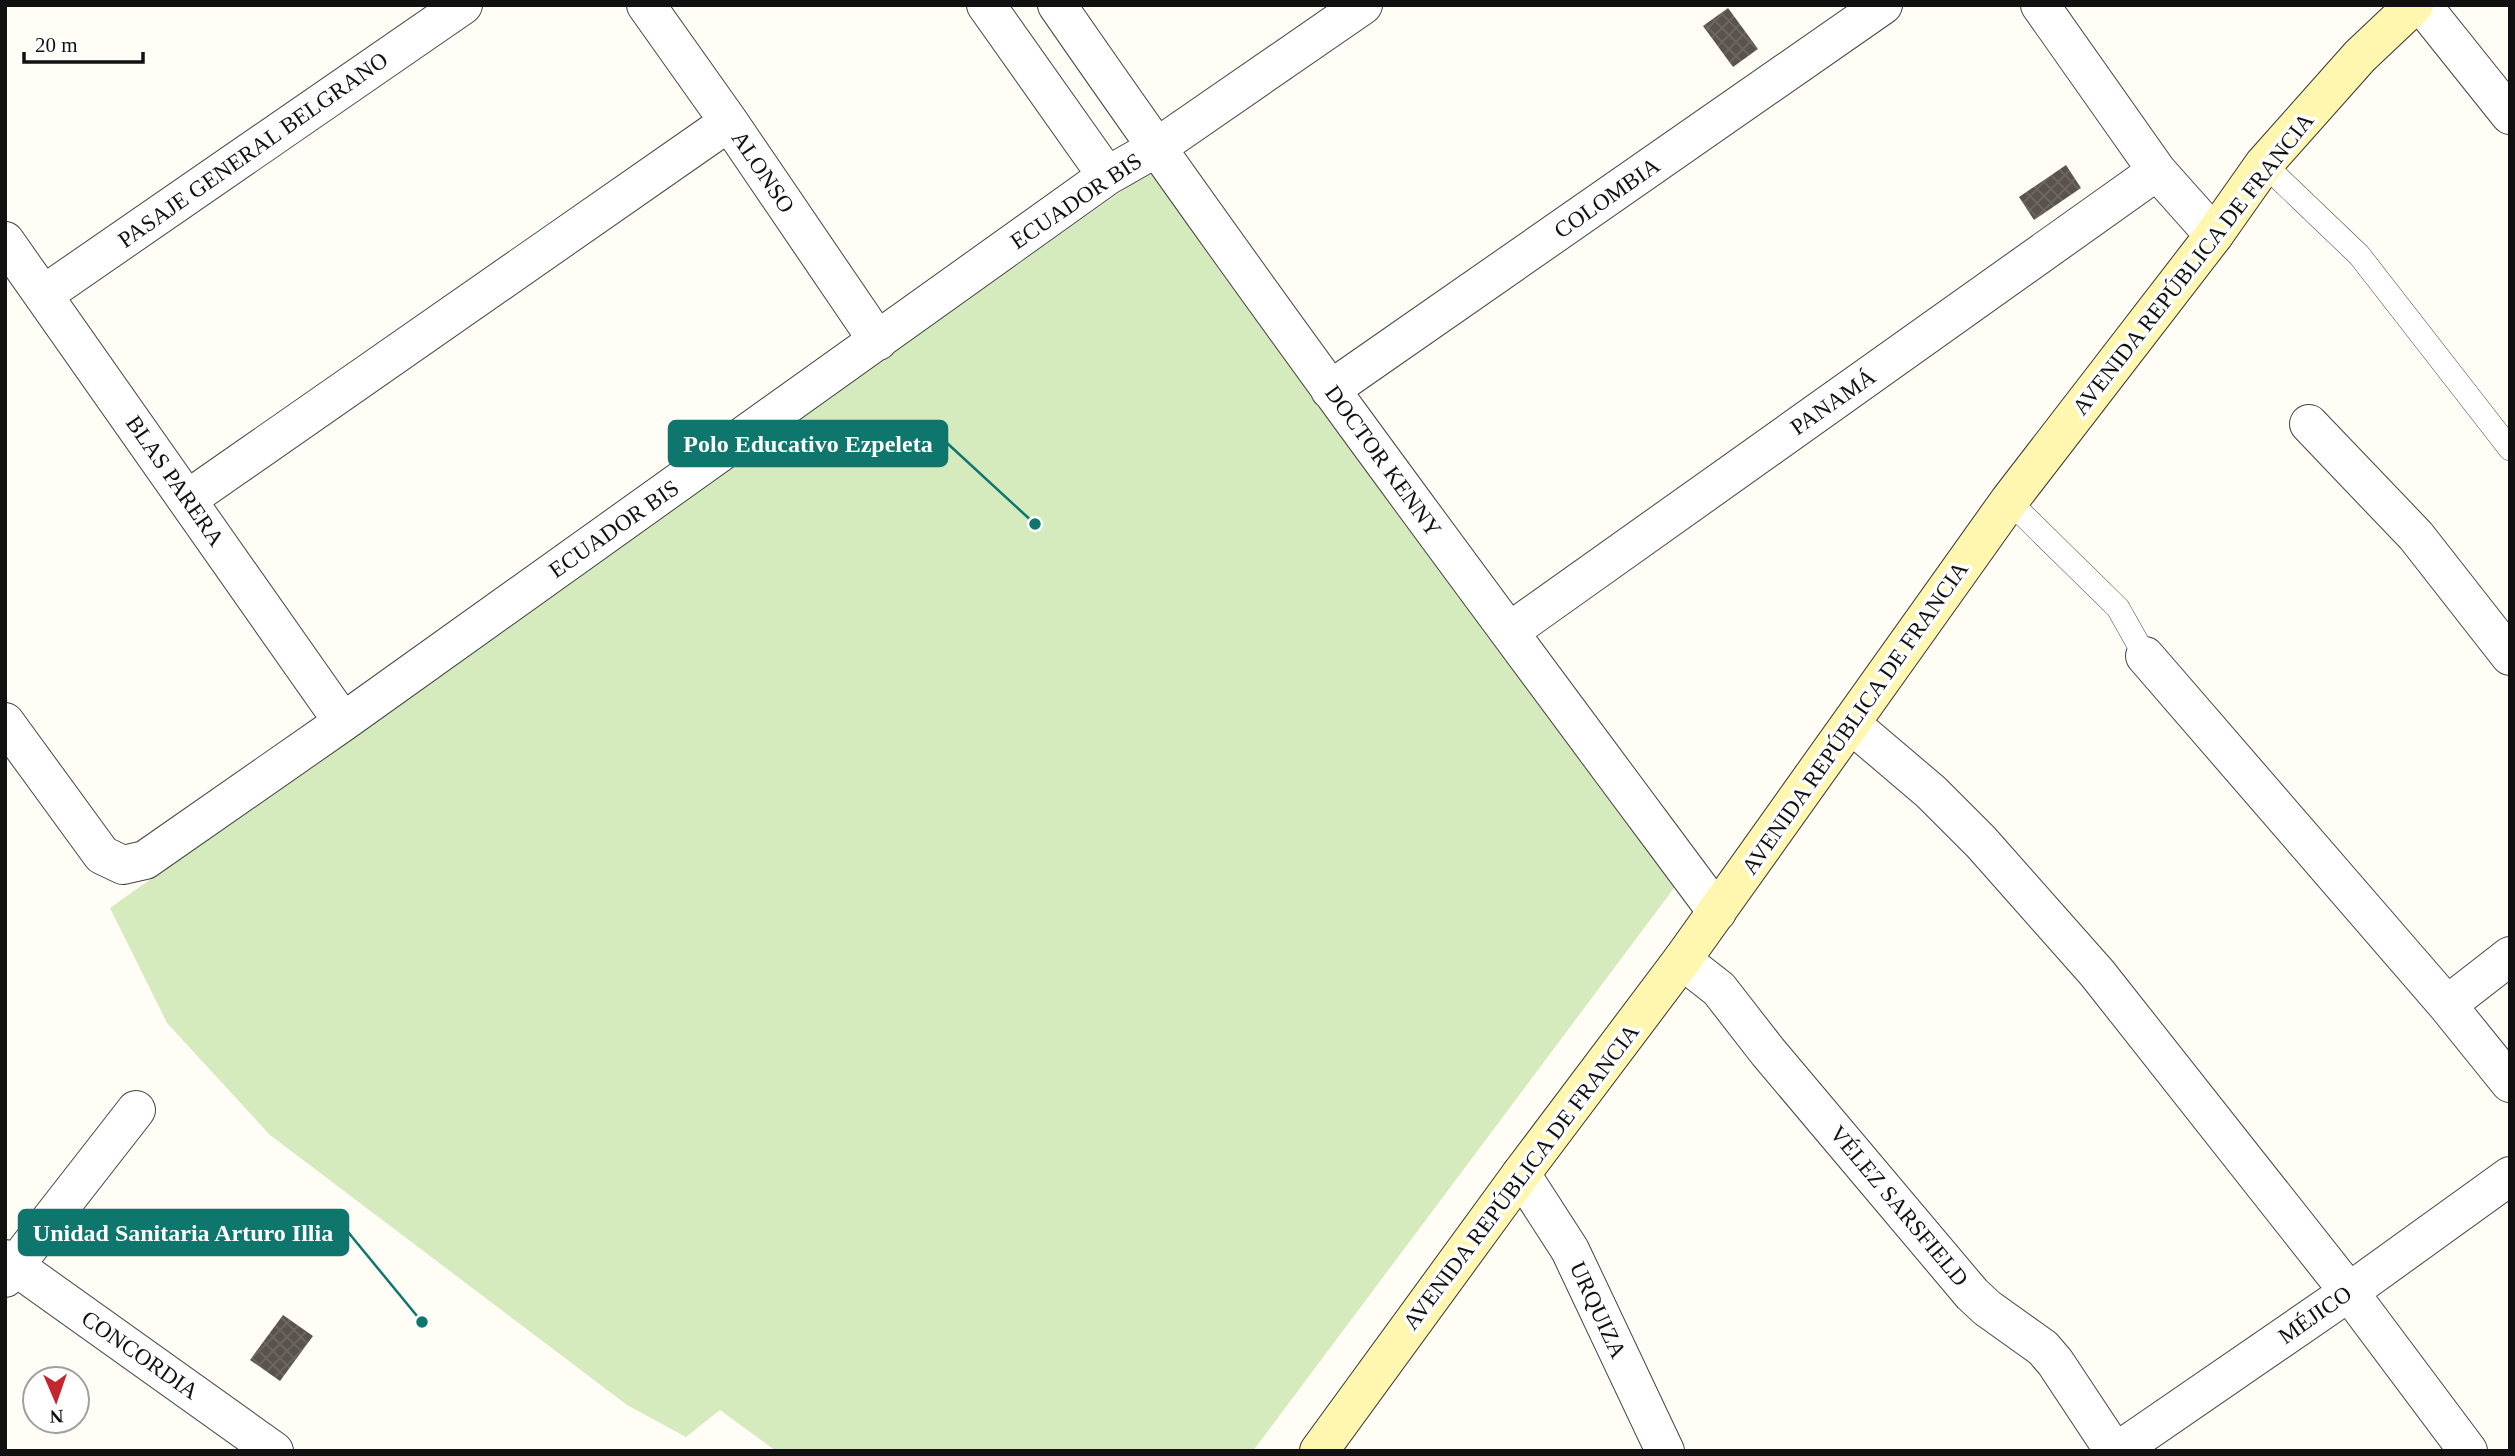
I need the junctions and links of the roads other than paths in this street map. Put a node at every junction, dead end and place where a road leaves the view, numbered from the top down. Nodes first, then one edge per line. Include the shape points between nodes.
1 (463, 5) edge
2 (646, 5) edge
3 (986, 5) edge
4 (1058, 5) edge
5 (1363, 5) edge
6 (1883, 5) edge
7 (2040, 5) edge
8 (2414, 5) edge
9 (2422, 5) edge
10 (2510, 116) edge
11 (729, 122) junction
12 (1156, 148) junction
13 (2264, 164) junction
14 (2157, 171) junction
15 (1107, 176) junction
16 (2214, 235) junction
17 (5, 241) edge
18 (43, 295) junction
19 (878, 341) junction
20 (1331, 390) junction
21 (2309, 424) dead end
22 (2510, 449) edge
23 (188, 499) junction
24 (2009, 501) junction
25 (1509, 632) junction
26 (2145, 656) joint
27 (2510, 656) edge
28 (5, 722) edge
29 (343, 722) junction
30 (1851, 724) junction
31 (1717, 912) junction
32 (2510, 956) edge
33 (1682, 960) junction
34 (2447, 1005) junction
35 (2510, 1083) edge
36 (136, 1110) dead end
37 (1521, 1174) junction
38 (2510, 1176) edge
39 (8, 1268) edge
40 (2349, 1292) junction
41 (2130, 1447) edge
42 (274, 1451) edge
43 (1318, 1451) edge
44 (1665, 1451) edge
45 (2468, 1451) edge

1 - 18 street, PASAJE GENERAL BELGRANO
2 - 11 street, ALONSO
3 - 15 street
4 - 12 street, DOCTOR KENNY
5 - 12 street, ECUADOR BIS
6 - 20 street, COLOMBIA
7 - 14 street
8 - 13 main road, AVENIDA REPÚBLICA DE FRANCIA via 2360,56
9 - 10 street
11 - 19 street, ALONSO
11 - 23 street
12 - 15 street, ECUADOR BIS
12 - 20 street, DOCTOR KENNY
13 - 16 main road, AVENIDA REPÚBLICA DE FRANCIA
13 - 22 lane via 2359,255
14 - 16 street
14 - 25 street, PANAMÁ
15 - 19 street, ECUADOR BIS
16 - 24 main road, AVENIDA REPÚBLICA DE FRANCIA
17 - 18 street, BLAS PARERA
18 - 23 street, BLAS PARERA
19 - 29 street, ECUADOR BIS
20 - 25 street, DOCTOR KENNY
21 - 27 street via 2416,536
23 - 29 street, BLAS PARERA
24 - 26 lane via 2118,608
24 - 30 main road, AVENIDA REPÚBLICA DE FRANCIA
25 - 31 street, DOCTOR KENNY
26 - 34 street
28 - 29 street, ECUADOR BIS via 102,855 124,865 145,860
30 - 31 main road, AVENIDA REPÚBLICA DE FRANCIA
30 - 40 street via 1981,842 2097,973
31 - 33 main road, AVENIDA REPÚBLICA DE FRANCIA
32 - 34 street
33 - 37 main road, AVENIDA REPÚBLICA DE FRANCIA
33 - 41 street, VÉLEZ SARSFIELD via 1719,989 1972,1294 2043,1348
34 - 35 street
36 - 39 street
37 - 43 main road, AVENIDA REPÚBLICA DE FRANCIA
37 - 44 street, URQUIZA via 1570,1250
38 - 40 street, MÉJICO
39 - 42 street, CONCORDIA
40 - 41 street, MÉJICO
40 - 45 street

